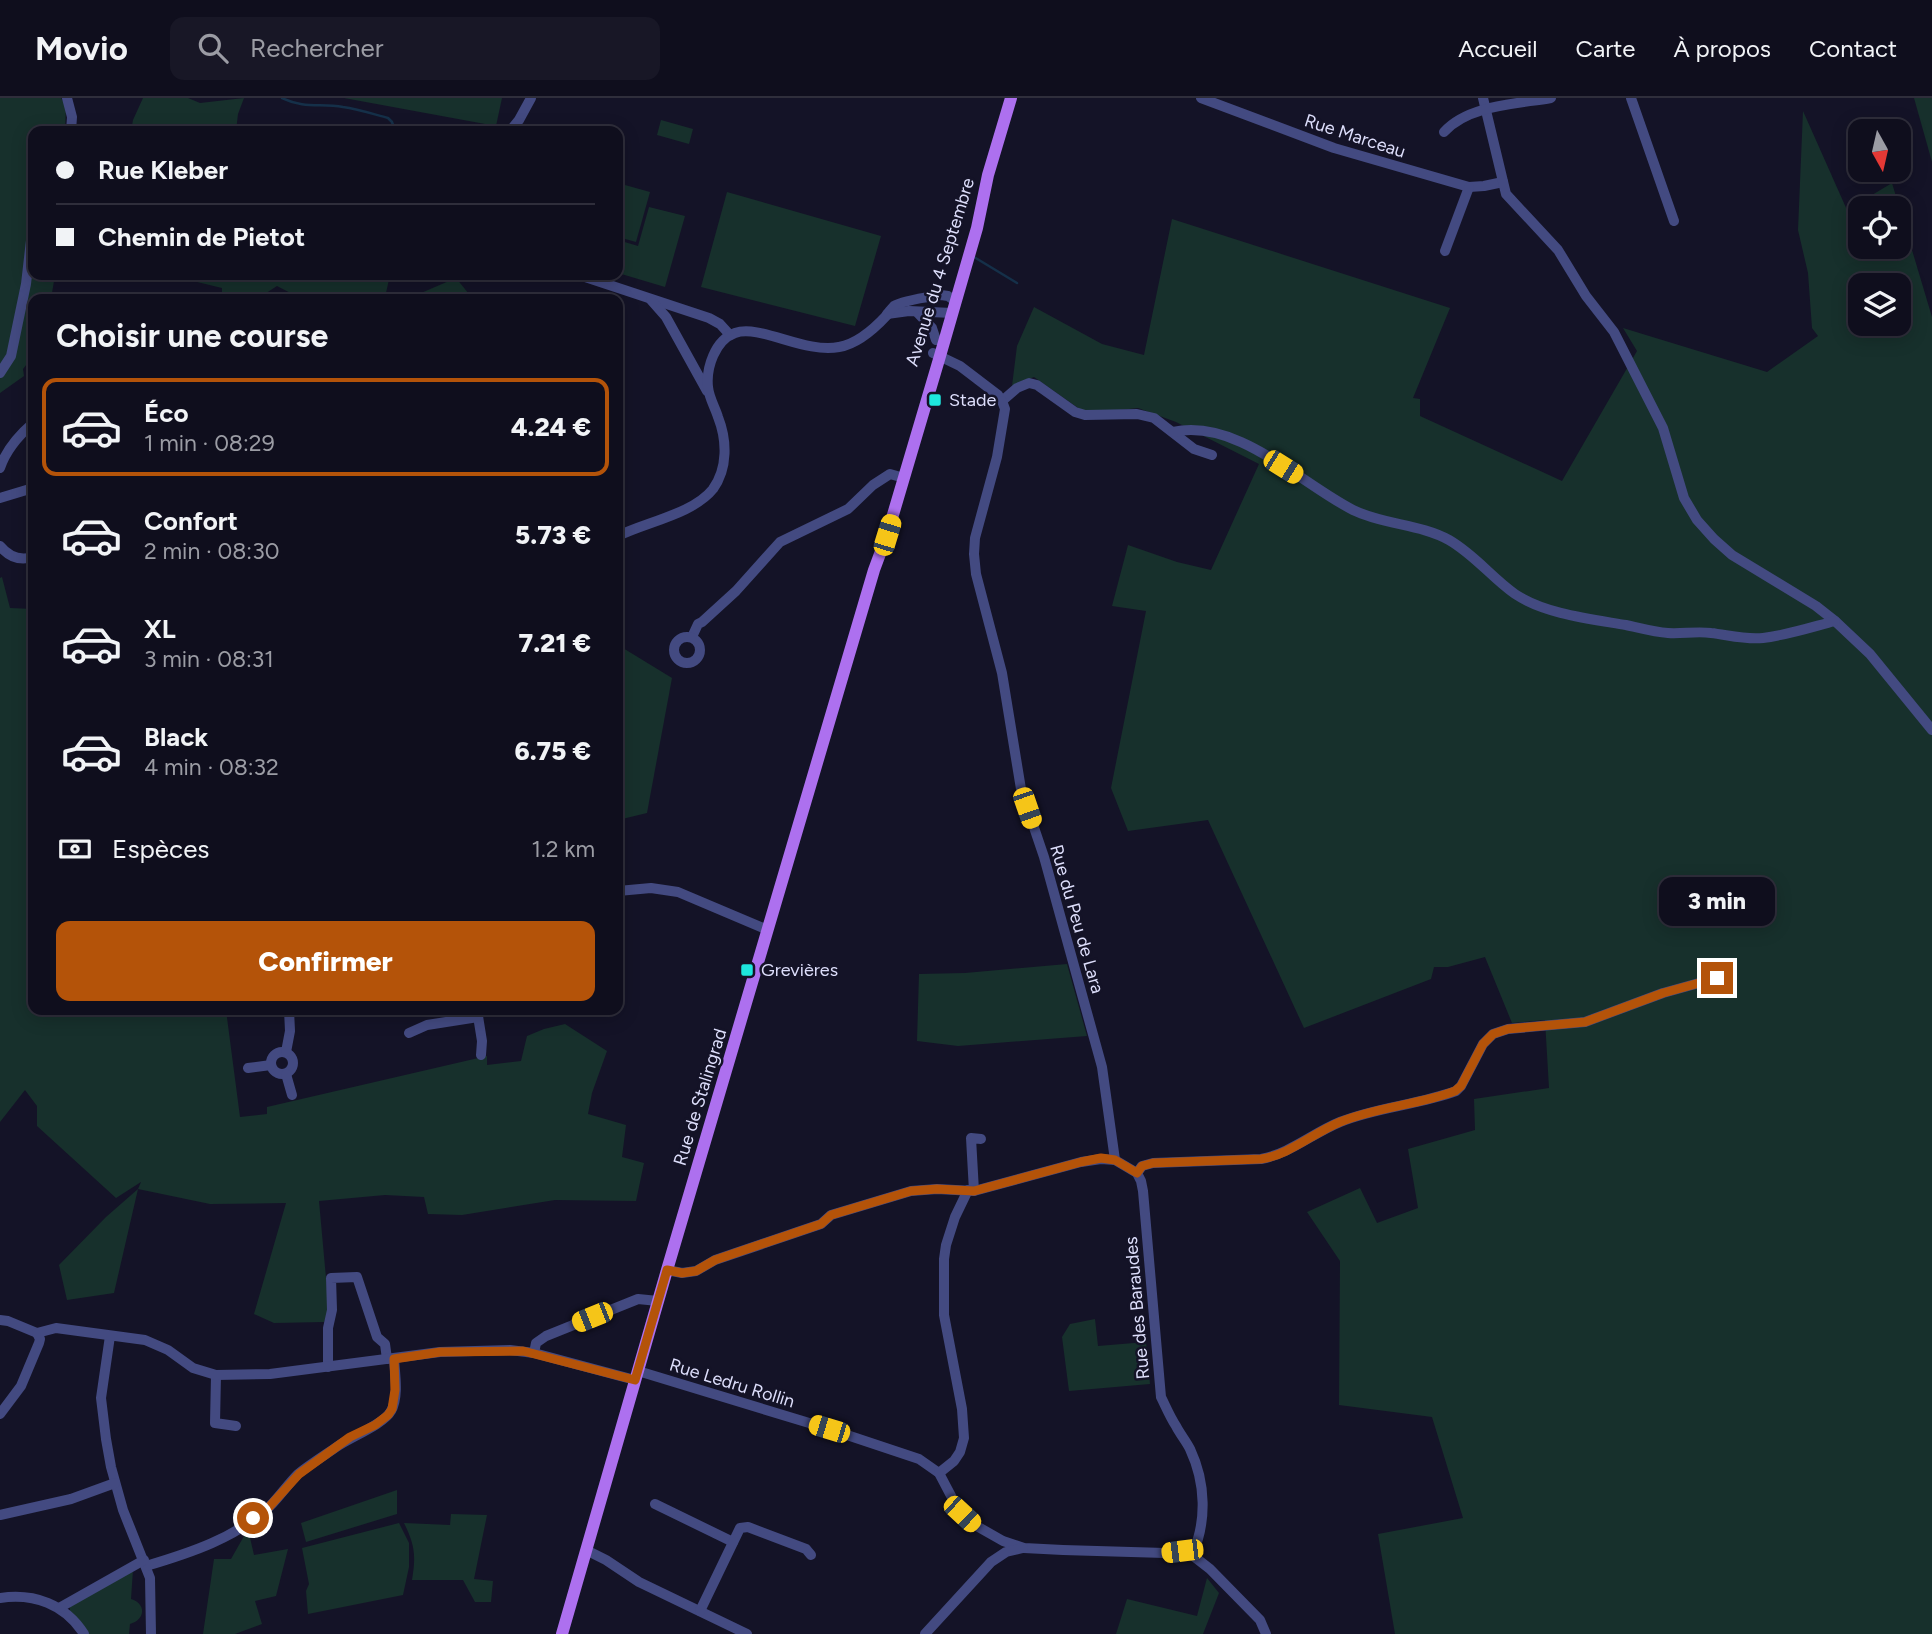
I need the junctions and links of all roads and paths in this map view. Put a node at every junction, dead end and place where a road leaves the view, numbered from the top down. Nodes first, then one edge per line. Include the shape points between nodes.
1 (67, 98) edge
2 (531, 98) edge
3 (1011, 98) edge
4 (1201, 98) edge
5 (1483, 98) edge
6 (1551, 98) edge
7 (1631, 98) edge
8 (1486, 110) junction
9 (71, 126) edge
10 (514, 126) edge
11 (1444, 132) dead end
12 (1503, 182) junction
13 (1469, 187) junction
14 (1674, 220) dead end
15 (1445, 251) dead end
16 (28, 267) edge
17 (594, 280) edge
18 (651, 299) junction
19 (950, 306) junction
20 (916, 312) junction
21 (887, 314) junction
22 (730, 335) junction
23 (936, 349) junction
24 (0, 373) edge
25 (710, 397) junction
26 (1002, 401) junction
27 (28, 428) edge
28 (1173, 432) junction
29 (1212, 456) dead end
30 (0, 468) edge
31 (900, 476) junction
32 (28, 490) edge
33 (0, 498) edge
34 (623, 534) edge
35 (0, 546) edge
36 (28, 558) edge
37 (1835, 621) junction
38 (692, 637) dead end
39 (1932, 730) edge
40 (623, 891) edge
41 (768, 930) junction
42 (1717, 978) dead end
43 (289, 1015) edge
44 (472, 1015) edge
45 (477, 1015) edge
46 (408, 1033) dead end
47 (286, 1052) junction
48 (481, 1055) dead end
49 (271, 1065) junction
50 (248, 1068) dead end
51 (286, 1074) junction
52 (292, 1095) dead end
53 (981, 1139) dead end
54 (1115, 1160) junction
55 (1137, 1173) junction
56 (971, 1191) junction
57 (667, 1270) junction
58 (658, 1301) junction
59 (0, 1320) edge
60 (37, 1333) junction
61 (110, 1336) junction
62 (534, 1353) junction
63 (391, 1359) junction
64 (328, 1367) junction
65 (216, 1375) junction
66 (637, 1376) junction
67 (0, 1413) edge
68 (236, 1426) dead end
69 (939, 1472) junction
70 (116, 1483) junction
71 (655, 1504) dead end
72 (0, 1516) edge
73 (733, 1542) junction
74 (1024, 1548) junction
75 (586, 1550) junction
76 (811, 1555) dead end
77 (1192, 1555) junction
78 (145, 1563) junction
79 (0, 1598) edge
80 (60, 1608) junction
81 (700, 1611) junction
82 (84, 1634) edge
83 (151, 1634) edge
84 (562, 1634) edge
85 (747, 1634) edge
86 (925, 1634) edge
87 (1266, 1634) edge

1 - 9 street
2 - 10 street
3 - 19 main road, Avenue du 4 Septembre via 979,192
4 - 13 street, Rue Marceau via 1334,148
5 - 8 street
6 - 8 street
7 - 14 street
8 - 11 street via 1453,122
8 - 12 street
12 - 13 street, Rue Marceau
12 - 37 street via 1510,200 1558,250 1614,332 1662,428 1684,498 1697,520 1732,555
13 - 15 street
16 - 24 street via 10,356
17 - 18 street
18 - 22 street via 709,318
18 - 25 street via 666,317
19 - 20 street
19 - 21 street via 932,297 893,306
19 - 23 main road, Avenue du 4 Septembre
20 - 21 street
20 - 23 street via 935,333
21 - 22 street via 855,342 842,347 812,348 748,331
22 - 25 street via 712,358
23 - 26 street
23 - 31 main road, Avenue du 4 Septembre
25 - 34 street via 725,450 712,490 680,511
26 - 28 street via 1029,383 1075,412 1137,414 1154,418
26 - 54 street, Rue du Peu de Lara via 1005,409 997,457 975,538 976,575 1002,673 1021,789 1102,1067
27 - 30 street
28 - 29 street
28 - 37 street via 1206,430 1230,436 1354,510 1448,539 1537,605 1582,618 1668,633 1708,632 1761,639
31 - 38 street via 890,474 848,509 780,542 736,591 698,624
31 - 41 main road, Rue de Stalingrad
32 - 33 street
35 - 36 street via 14,557
37 - 39 street via 1870,654
40 - 41 street via 678,892
41 - 57 main road, Rue de Stalingrad
42 - 55 street via 1585,1022 1493,1034 1455,1091 1341,1122 1274,1157 1153,1163
43 - 47 street
44 - 46 street
45 - 48 street
47 - 49 street via 275,1055
47 - 51 street via 293,1063
49 - 50 street
49 - 51 street via 275,1072
51 - 52 street
53 - 56 street via 971,1138
54 - 55 street
54 - 56 street via 1081,1162
55 - 77 street, Rue des Baraudes via 1143,1191 1158,1385 1190,1450 1202,1492 1203,1519
56 - 57 street via 911,1191 831,1215 821,1224 715,1260 696,1271
56 - 69 street via 955,1217 944,1259 944,1315 964,1438 954,1461
57 - 58 main road, Rue de Stalingrad
58 - 62 street via 638,1299 546,1336 536,1343
58 - 66 main road, Rue de Stalingrad
59 - 60 street
60 - 61 street via 56,1328
60 - 67 street via 39,1343 21,1386
61 - 65 street via 145,1340 193,1368
61 - 70 street via 101,1398
62 - 63 street, Rue Ledru Rollin via 440,1352
62 - 66 street, Rue Ledru Rollin
63 - 64 street, Rue Ledru Rollin
63 - 64 street via 377,1336 357,1276 331,1278
63 - 78 street via 395,1390 388,1415 299,1474 269,1507 237,1530 196,1550
64 - 65 street, Rue Ledru Rollin
65 - 68 street via 215,1423
66 - 69 street, Rue Ledru Rollin via 829,1429 919,1459
66 - 75 main road, Rue de Stalingrad
69 - 74 street via 959,1511 973,1524
70 - 72 street
70 - 78 street
71 - 73 street
73 - 76 street via 740,1528 748,1527
73 - 81 street
74 - 77 street via 1182,1551
74 - 86 street via 991,1562
75 - 81 street
75 - 84 main road, Rue de Stalingrad
77 - 87 street via 1260,1620
78 - 80 street
78 - 83 street via 151,1587
79 - 80 street via 37,1598
80 - 82 street
81 - 85 street

